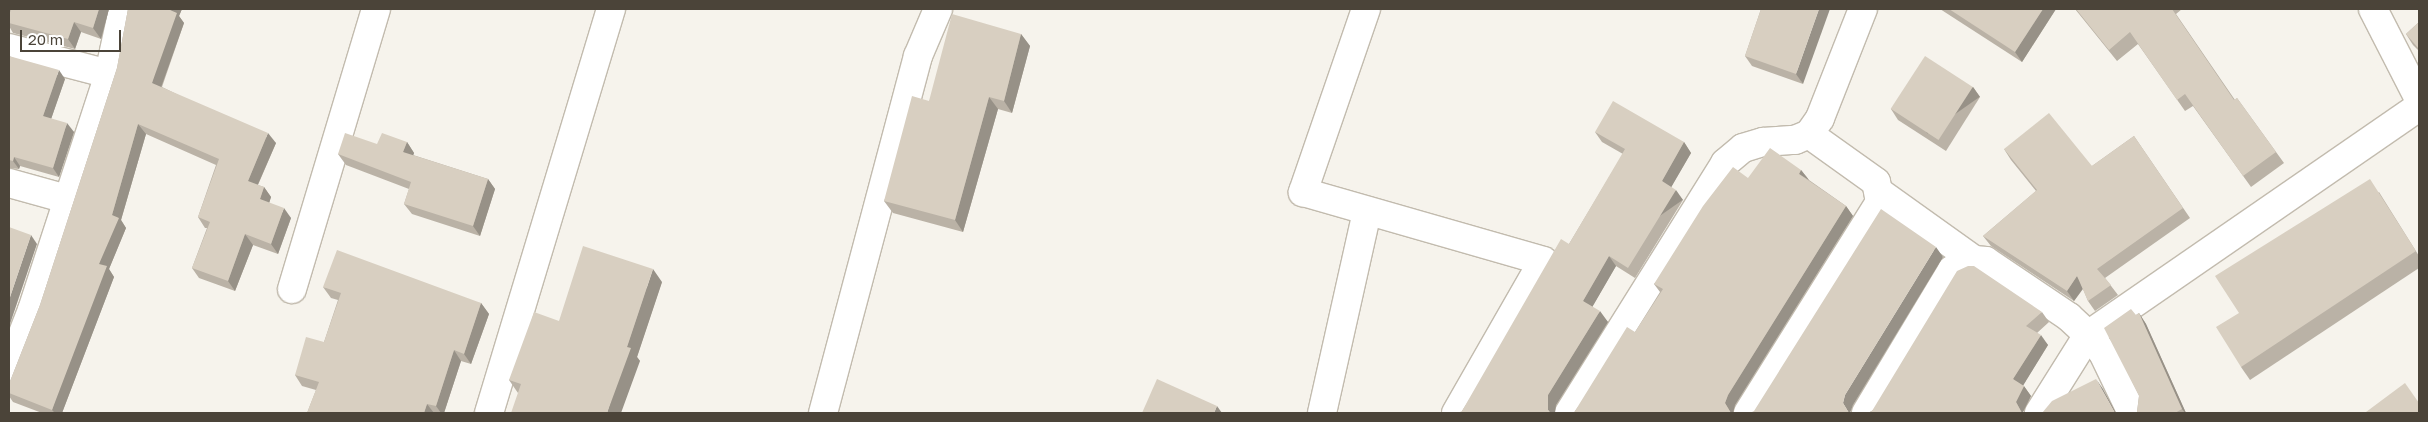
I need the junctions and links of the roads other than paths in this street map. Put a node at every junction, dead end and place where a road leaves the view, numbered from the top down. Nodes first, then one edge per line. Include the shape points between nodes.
1 (123, 9) edge
2 (376, 9) edge
3 (611, 9) edge
4 (938, 9) edge
5 (1366, 9) edge
6 (1863, 9) edge
7 (2373, 9) edge
8 (9, 48) edge
9 (109, 74) junction
10 (2419, 99) edge
11 (2419, 107) edge
12 (1809, 134) junction
13 (9, 183) edge
14 (1880, 192) junction
15 (67, 199) junction
16 (1367, 211) junction
17 (1974, 260) junction
18 (292, 289) dead end
19 (2088, 335) junction
20 (12, 352) edge
21 (489, 413) edge
22 (823, 413) edge
23 (1322, 413) edge
24 (1456, 413) edge
25 (1569, 413) edge
26 (1748, 413) edge
27 (1866, 413) edge
28 (2039, 413) edge
29 (2132, 413) edge

1 - 9 street
2 - 18 street
3 - 21 street
4 - 22 street via 918,56
5 - 16 street via 1303,192
6 - 12 street via 1820,118
7 - 10 street
8 - 9 street
9 - 15 street
11 - 19 street
12 - 14 street via 1876,182
12 - 25 street via 1794,140 1763,142 1743,148 1725,163
13 - 15 street
14 - 17 street
14 - 26 street via 1880,202 1875,211
15 - 20 street
16 - 23 street
16 - 24 street via 1542,261
17 - 19 street via 1986,261 2069,318
17 - 27 street via 1963,262 1952,270
19 - 28 street
19 - 29 street via 2103,352

